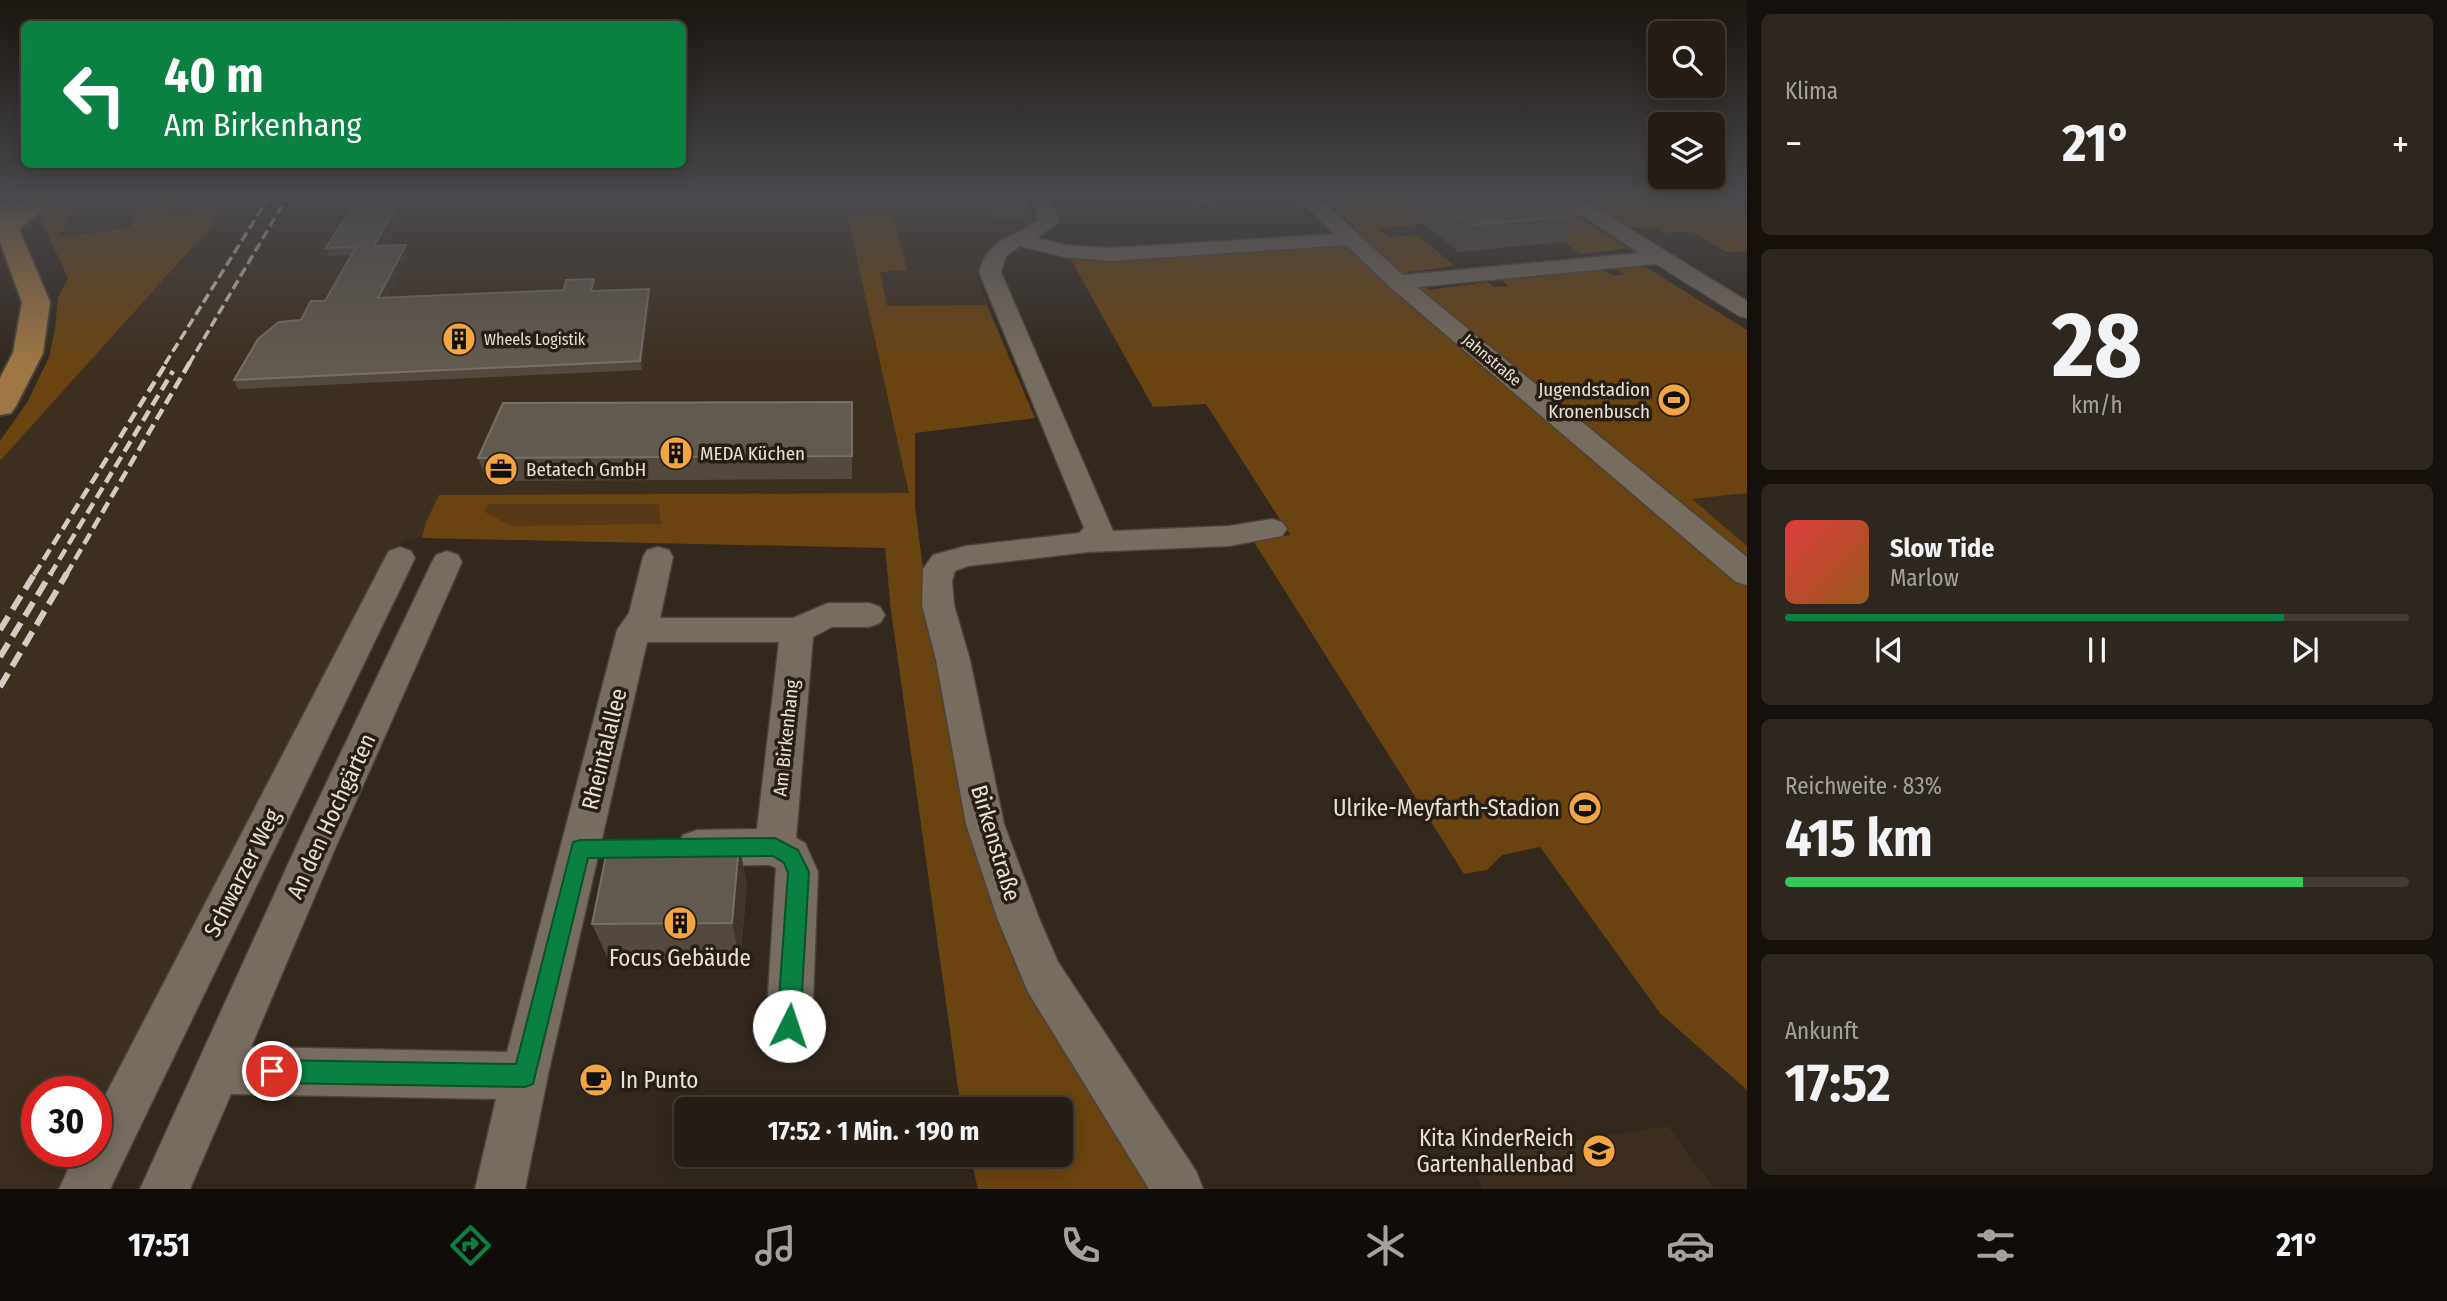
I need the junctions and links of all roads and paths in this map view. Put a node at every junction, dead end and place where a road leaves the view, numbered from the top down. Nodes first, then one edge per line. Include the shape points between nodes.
1 (16, 252) edge
2 (994, 252) edge
3 (1068, 252) edge
4 (1161, 252) edge
5 (1365, 252) edge
6 (1652, 252) edge
7 (1659, 257) junction
8 (1398, 282) junction
9 (1747, 311) edge
10 (0, 406) edge
11 (1272, 529) dead end
12 (1088, 542) junction
13 (658, 557) dead end
14 (400, 558) dead end
15 (447, 562) dead end
16 (1747, 574) edge
17 (869, 615) dead end
18 (633, 630) junction
19 (797, 630) junction
20 (775, 847) junction
21 (664, 848) edge
22 (789, 1026) dead end
23 (218, 1070) junction
24 (525, 1076) junction
25 (84, 1189) edge
26 (165, 1189) edge
27 (500, 1189) edge
28 (1178, 1189) edge

1 - 10 main road via 36,302 28,353
2 - 12 street via 990,272 1099,530
3 - 4 street
5 - 8 street, Jahnstraße
6 - 7 street
7 - 8 street
7 - 9 street
8 - 16 street, Jahnstraße
11 - 12 street, Birkenstraße via 1229,536
12 - 28 street, Birkenstraße via 951,559 938,569 938,606 985,824 1019,920 1043,977
13 - 18 street, Rheintalallee via 644,617
14 - 25 street, Schwarzer Weg
15 - 23 street, An den Hochgärten
17 - 19 street via 828,615
18 - 19 street
18 - 24 street, Rheintalallee via 594,848
19 - 20 street, Am Birkenhang
20 - 21 street
20 - 22 street via 791,856 799,872
23 - 24 street
23 - 26 street, An den Hochgärten
24 - 27 street, Rheintalallee

